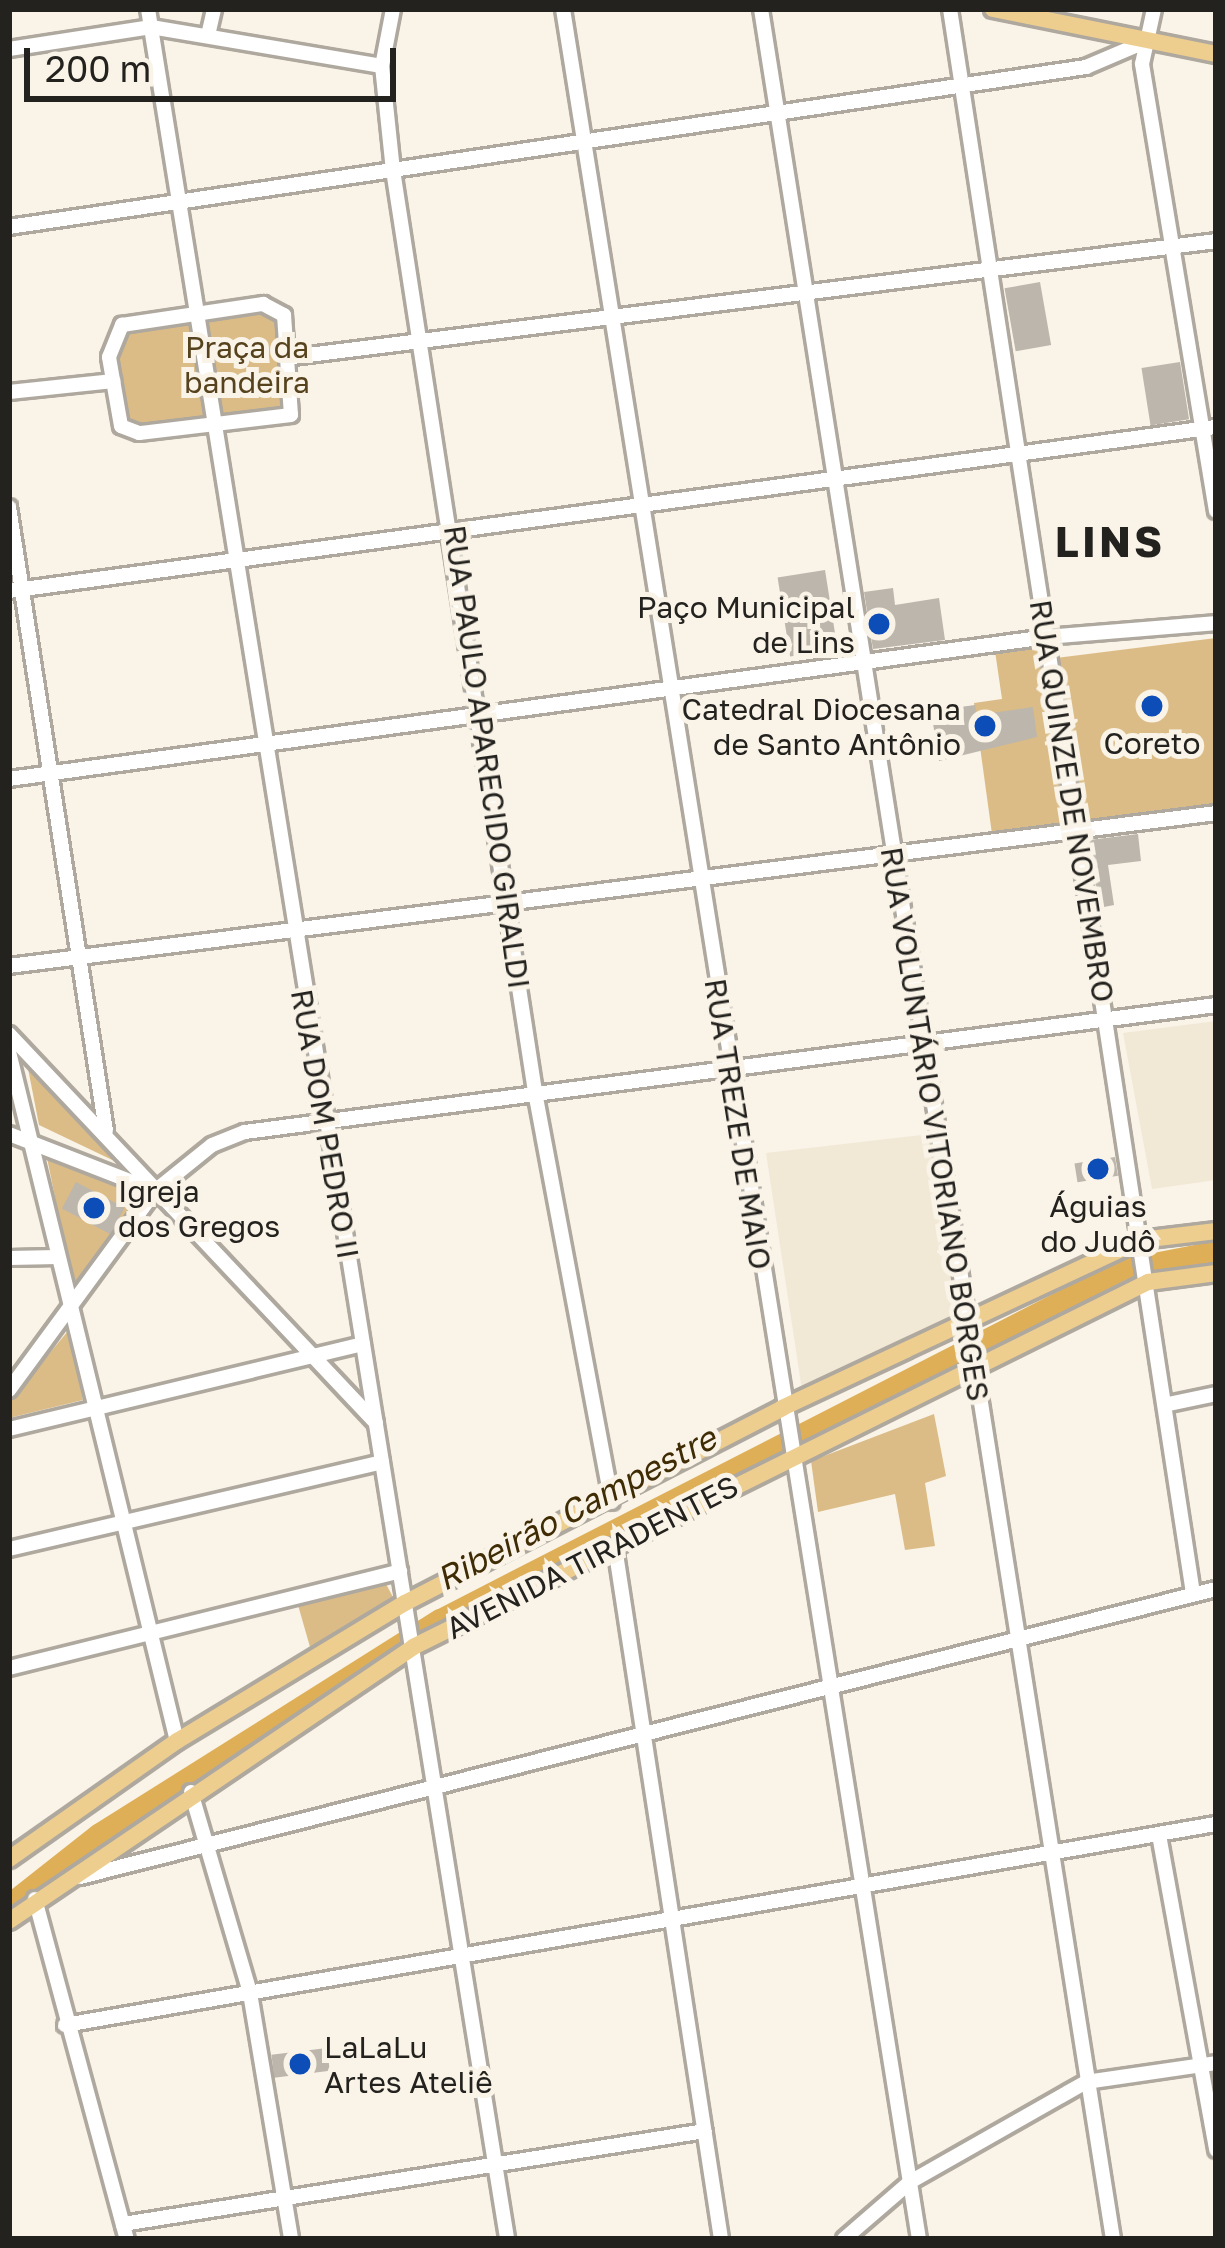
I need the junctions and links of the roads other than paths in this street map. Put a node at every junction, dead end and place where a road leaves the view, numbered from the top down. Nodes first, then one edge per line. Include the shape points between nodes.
1 (148, 9) edge
2 (214, 9) edge
3 (393, 9) edge
4 (563, 9) edge
5 (760, 9) edge
6 (950, 9) edge
7 (993, 9) edge
8 (1154, 9) edge
9 (151, 27) junction
10 (208, 31) junction
11 (1147, 41) junction
12 (9, 49) edge
13 (1216, 54) edge
14 (382, 66) junction
15 (963, 84) junction
16 (773, 110) junction
17 (583, 137) junction
18 (393, 170) junction
19 (177, 203) junction
20 (9, 227) edge
21 (1216, 242) edge
22 (1175, 248) junction
23 (987, 270) junction
24 (805, 293) junction
25 (193, 314) junction
26 (617, 316) junction
27 (419, 338) junction
28 (293, 357) junction
29 (112, 381) junction
30 (9, 392) edge
31 (210, 427) junction
32 (1209, 428) edge
33 (1014, 450) junction
34 (828, 478) junction
35 (639, 506) junction
36 (9, 507) edge
37 (1216, 511) edge
38 (454, 531) junction
39 (236, 561) junction
40 (16, 590) edge
41 (1216, 623) edge
42 (1047, 637) junction
43 (857, 664) junction
44 (674, 689) junction
45 (483, 716) junction
46 (267, 744) junction
47 (48, 773) junction
48 (9, 779) edge
49 (1216, 813) edge
50 (1076, 833) junction
51 (894, 855) junction
52 (698, 881) junction
53 (509, 903) junction
54 (294, 934) junction
55 (82, 959) junction
56 (9, 966) edge
57 (1216, 1005) edge
58 (1106, 1020) junction
59 (9, 1034) edge
60 (920, 1041) junction
61 (9, 1052) edge
62 (732, 1068) junction
63 (536, 1092) junction
64 (322, 1119) junction
65 (106, 1131) junction
66 (9, 1134) edge
67 (29, 1135) junction
68 (154, 1192) junction
69 (1216, 1231) edge
70 (1142, 1245) junction
71 (58, 1257) junction
72 (9, 1258) edge
73 (1216, 1273) edge
74 (1147, 1278) junction
75 (71, 1313) junction
76 (968, 1329) junction
77 (363, 1344) junction
78 (309, 1357) junction
79 (972, 1361) junction
80 (9, 1390) edge
81 (1216, 1394) edge
82 (1169, 1404) junction
83 (95, 1408) junction
84 (783, 1413) junction
85 (376, 1423) junction
86 (9, 1429) edge
87 (790, 1449) junction
88 (382, 1462) junction
89 (612, 1504) junction
90 (124, 1522) junction
91 (615, 1547) junction
92 (9, 1549) edge
93 (400, 1571) junction
94 (1216, 1589) edge
95 (1193, 1593) junction
96 (406, 1609) junction
97 (151, 1630) junction
98 (1015, 1640) junction
99 (412, 1643) junction
100 (9, 1668) edge
101 (832, 1689) junction
102 (639, 1733) junction
103 (176, 1741) junction
104 (436, 1790) junction
105 (191, 1792) junction
106 (1216, 1824) edge
107 (1159, 1834) junction
108 (205, 1848) junction
109 (1048, 1851) junction
110 (9, 1859) edge
111 (57, 1882) junction
112 (862, 1887) junction
113 (35, 1899) junction
114 (669, 1917) junction
115 (9, 1922) edge
116 (460, 1956) junction
117 (250, 1993) junction
118 (65, 2025) junction
119 (1209, 2064) edge
120 (1086, 2082) junction
121 (705, 2131) junction
122 (1216, 2150) edge
123 (494, 2162) junction
124 (910, 2182) junction
125 (285, 2198) junction
126 (125, 2231) edge
127 (291, 2239) edge
128 (506, 2239) edge
129 (721, 2239) edge
130 (844, 2239) edge
131 (919, 2239) edge
132 (1113, 2239) edge

1 - 9 street, RUA DOM PEDRO II
2 - 10 street
3 - 14 street, RUA PAULO APARECIDO GIRALDI
4 - 17 street, RUA TREZE DE MAIO
5 - 16 street, RUA VOLUNTÁRIO VITORIANO BORGES
6 - 15 street, RUA QUINZE DE NOVEMBRO
7 - 11 main road
8 - 11 street
9 - 10 street
9 - 12 street
9 - 19 street, RUA DOM PEDRO II
10 - 14 street
11 - 13 main road
11 - 15 street via 1086,67
11 - 22 street via 1142,64
14 - 18 street, RUA PAULO APARECIDO GIRALDI
15 - 16 street
15 - 23 street, RUA QUINZE DE NOVEMBRO
16 - 17 street
16 - 24 street, RUA VOLUNTÁRIO VITORIANO BORGES
17 - 18 street
17 - 26 street, RUA TREZE DE MAIO
18 - 19 street
18 - 27 street, RUA PAULO APARECIDO GIRALDI
19 - 20 street
19 - 25 street, RUA DOM PEDRO II
21 - 22 street
22 - 23 street
22 - 32 street
23 - 24 street
23 - 33 street, RUA QUINZE DE NOVEMBRO
24 - 26 street
24 - 34 street, RUA VOLUNTÁRIO VITORIANO BORGES
25 - 28 street via 278,309
25 - 29 street via 122,325 111,339
25 - 31 street, RUA DOM PEDRO II
26 - 27 street
26 - 35 street, RUA TREZE DE MAIO
27 - 28 street
27 - 38 street, RUA PAULO APARECIDO GIRALDI
28 - 31 street via 291,415
29 - 30 street
29 - 31 street via 128,432
31 - 39 street, RUA DOM PEDRO II
32 - 33 street
32 - 37 street
33 - 34 street
33 - 42 street, RUA QUINZE DE NOVEMBRO
34 - 35 street
34 - 43 street, RUA VOLUNTÁRIO VITORIANO BORGES
35 - 38 street
35 - 44 street, RUA TREZE DE MAIO
36 - 40 street
38 - 39 street
38 - 45 street, RUA PAULO APARECIDO GIRALDI
39 - 40 street
39 - 46 street, RUA DOM PEDRO II
40 - 47 street
41 - 42 street
42 - 43 street
42 - 50 street, RUA QUINZE DE NOVEMBRO
43 - 44 street
43 - 51 street, RUA VOLUNTÁRIO VITORIANO BORGES
44 - 45 street
44 - 52 street, RUA TREZE DE MAIO
45 - 46 street
45 - 53 street, RUA PAULO APARECIDO GIRALDI
46 - 47 street
46 - 54 street, RUA DOM PEDRO II
47 - 48 street
47 - 55 street
49 - 50 street
50 - 51 street
50 - 58 street, RUA QUINZE DE NOVEMBRO
51 - 52 street
51 - 60 street, RUA VOLUNTÁRIO VITORIANO BORGES
52 - 53 street
52 - 62 street, RUA TREZE DE MAIO
53 - 54 street
53 - 63 street, RUA PAULO APARECIDO GIRALDI
54 - 55 street
54 - 64 street, RUA DOM PEDRO II
55 - 56 street
55 - 65 street
57 - 58 street
58 - 60 street
58 - 70 street, RUA QUINZE DE NOVEMBRO
59 - 65 street
60 - 62 street
60 - 76 street, RUA VOLUNTÁRIO VITORIANO BORGES
61 - 67 street
62 - 63 street
62 - 84 street, RUA TREZE DE MAIO
63 - 64 street
63 - 89 street, RUA PAULO APARECIDO GIRALDI
64 - 68 street via 212,1144
64 - 77 street, RUA DOM PEDRO II
65 - 68 street
66 - 67 street
67 - 68 street
67 - 71 street
68 - 75 street
68 - 78 street
69 - 70 main road, AVENIDA TIRADENTES
70 - 74 street, RUA QUINZE DE NOVEMBRO
70 - 76 main road, AVENIDA TIRADENTES
71 - 72 street
71 - 75 street
73 - 74 main road, AVENIDA TIRADENTES
74 - 79 main road, AVENIDA TIRADENTES
74 - 82 street, RUA QUINZE DE NOVEMBRO
75 - 80 street
75 - 83 street
76 - 79 street, RUA VOLUNTÁRIO VITORIANO BORGES
76 - 84 main road, AVENIDA TIRADENTES
77 - 78 street
77 - 85 street, RUA DOM PEDRO II
78 - 83 street
78 - 85 street
79 - 87 main road, AVENIDA TIRADENTES
79 - 98 street, RUA VOLUNTÁRIO VITORIANO BORGES
81 - 82 street
82 - 95 street, RUA QUINZE DE NOVEMBRO
83 - 86 street
83 - 90 street
84 - 87 street, RUA TREZE DE MAIO
84 - 89 main road, AVENIDA TIRADENTES
85 - 88 street, RUA DOM PEDRO II
87 - 91 main road, AVENIDA TIRADENTES
87 - 101 street, RUA TREZE DE MAIO
88 - 90 street
88 - 93 street, RUA DOM PEDRO II
89 - 96 main road, AVENIDA TIRADENTES
90 - 92 street
90 - 97 street
91 - 99 main road, AVENIDA TIRADENTES
91 - 102 street
93 - 96 street, RUA DOM PEDRO II
93 - 97 street
94 - 95 street
95 - 98 street
96 - 99 street, RUA DOM PEDRO II
96 - 103 main road, AVENIDA TIRADENTES
97 - 100 street
97 - 103 street
98 - 101 street
98 - 109 street, RUA VOLUNTÁRIO VITORIANO BORGES
99 - 104 street, RUA DOM PEDRO II
99 - 105 main road, AVENIDA TIRADENTES
101 - 102 street
101 - 112 street, RUA TREZE DE MAIO
102 - 104 street
102 - 114 street
103 - 110 main road, AVENIDA TIRADENTES
104 - 108 street
104 - 116 street, RUA DOM PEDRO II
105 - 108 street
105 - 111 main road, AVENIDA TIRADENTES
106 - 107 street
107 - 109 street
107 - 119 street
108 - 111 street
108 - 117 street
109 - 112 street
109 - 120 street, RUA VOLUNTÁRIO VITORIANO BORGES
111 - 113 main road, AVENIDA TIRADENTES
112 - 114 street
112 - 124 street, RUA TREZE DE MAIO
113 - 115 main road, AVENIDA TIRADENTES
113 - 118 street
114 - 116 street
114 - 121 street
116 - 117 street
116 - 123 street, RUA DOM PEDRO II
117 - 118 street
117 - 125 street
118 - 126 street
119 - 120 street
119 - 122 street
120 - 124 street
120 - 132 street, RUA VOLUNTÁRIO VITORIANO BORGES
121 - 123 street
121 - 129 street
123 - 125 street
123 - 128 street, RUA DOM PEDRO II
124 - 130 street
124 - 131 street, RUA TREZE DE MAIO
125 - 126 street
125 - 127 street

